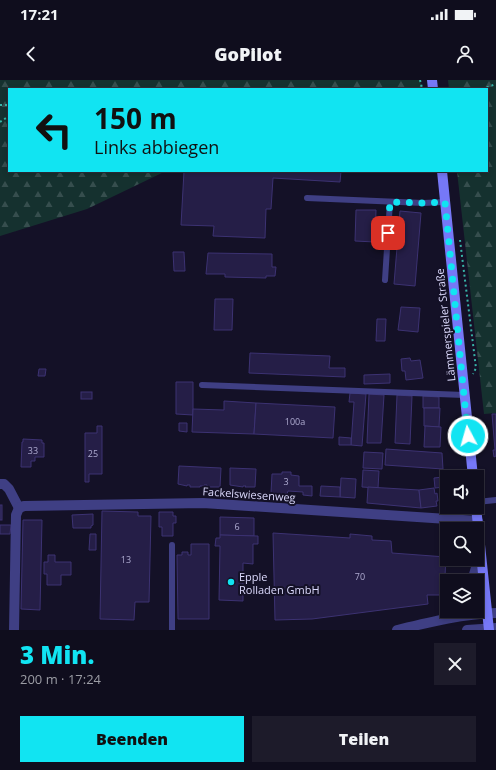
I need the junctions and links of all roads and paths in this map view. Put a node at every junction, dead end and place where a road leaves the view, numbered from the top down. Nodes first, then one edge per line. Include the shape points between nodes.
1 (496, 84) edge
2 (485, 88) edge
3 (442, 172) edge
4 (307, 198) dead end
5 (390, 202) junction
6 (445, 202) junction
7 (386, 280) dead end
8 (202, 385) dead end
9 (464, 395) junction
10 (472, 470) edge
11 (0, 484) edge
12 (496, 500) edge
13 (484, 501) edge
14 (19, 508) junction
15 (477, 514) edge
16 (478, 522) joint
17 (172, 545) dead end
18 (483, 566) edge
19 (492, 613) edge
20 (440, 617) edge
21 (429, 622) junction
22 (491, 629) edge
23 (14, 630) edge
24 (172, 630) edge
25 (397, 630) edge
26 (467, 630) edge

1 - 2 path
3 - 6 main road, Lämmerspieler Straße
4 - 5 lane
5 - 6 lane
5 - 7 lane
6 - 9 main road, Lämmerspieler Straße
8 - 9 lane
9 - 10 main road, Lämmerspieler Straße
11 - 14 street via 9,489
12 - 13 lane
14 - 16 street, Fackelswiesenweg via 42,505 196,503
14 - 23 street via 16,515
15 - 16 main road
17 - 24 lane
18 - 19 main road
19 - 21 street
19 - 22 main road
20 - 21 street
21 - 25 street
22 - 26 street

